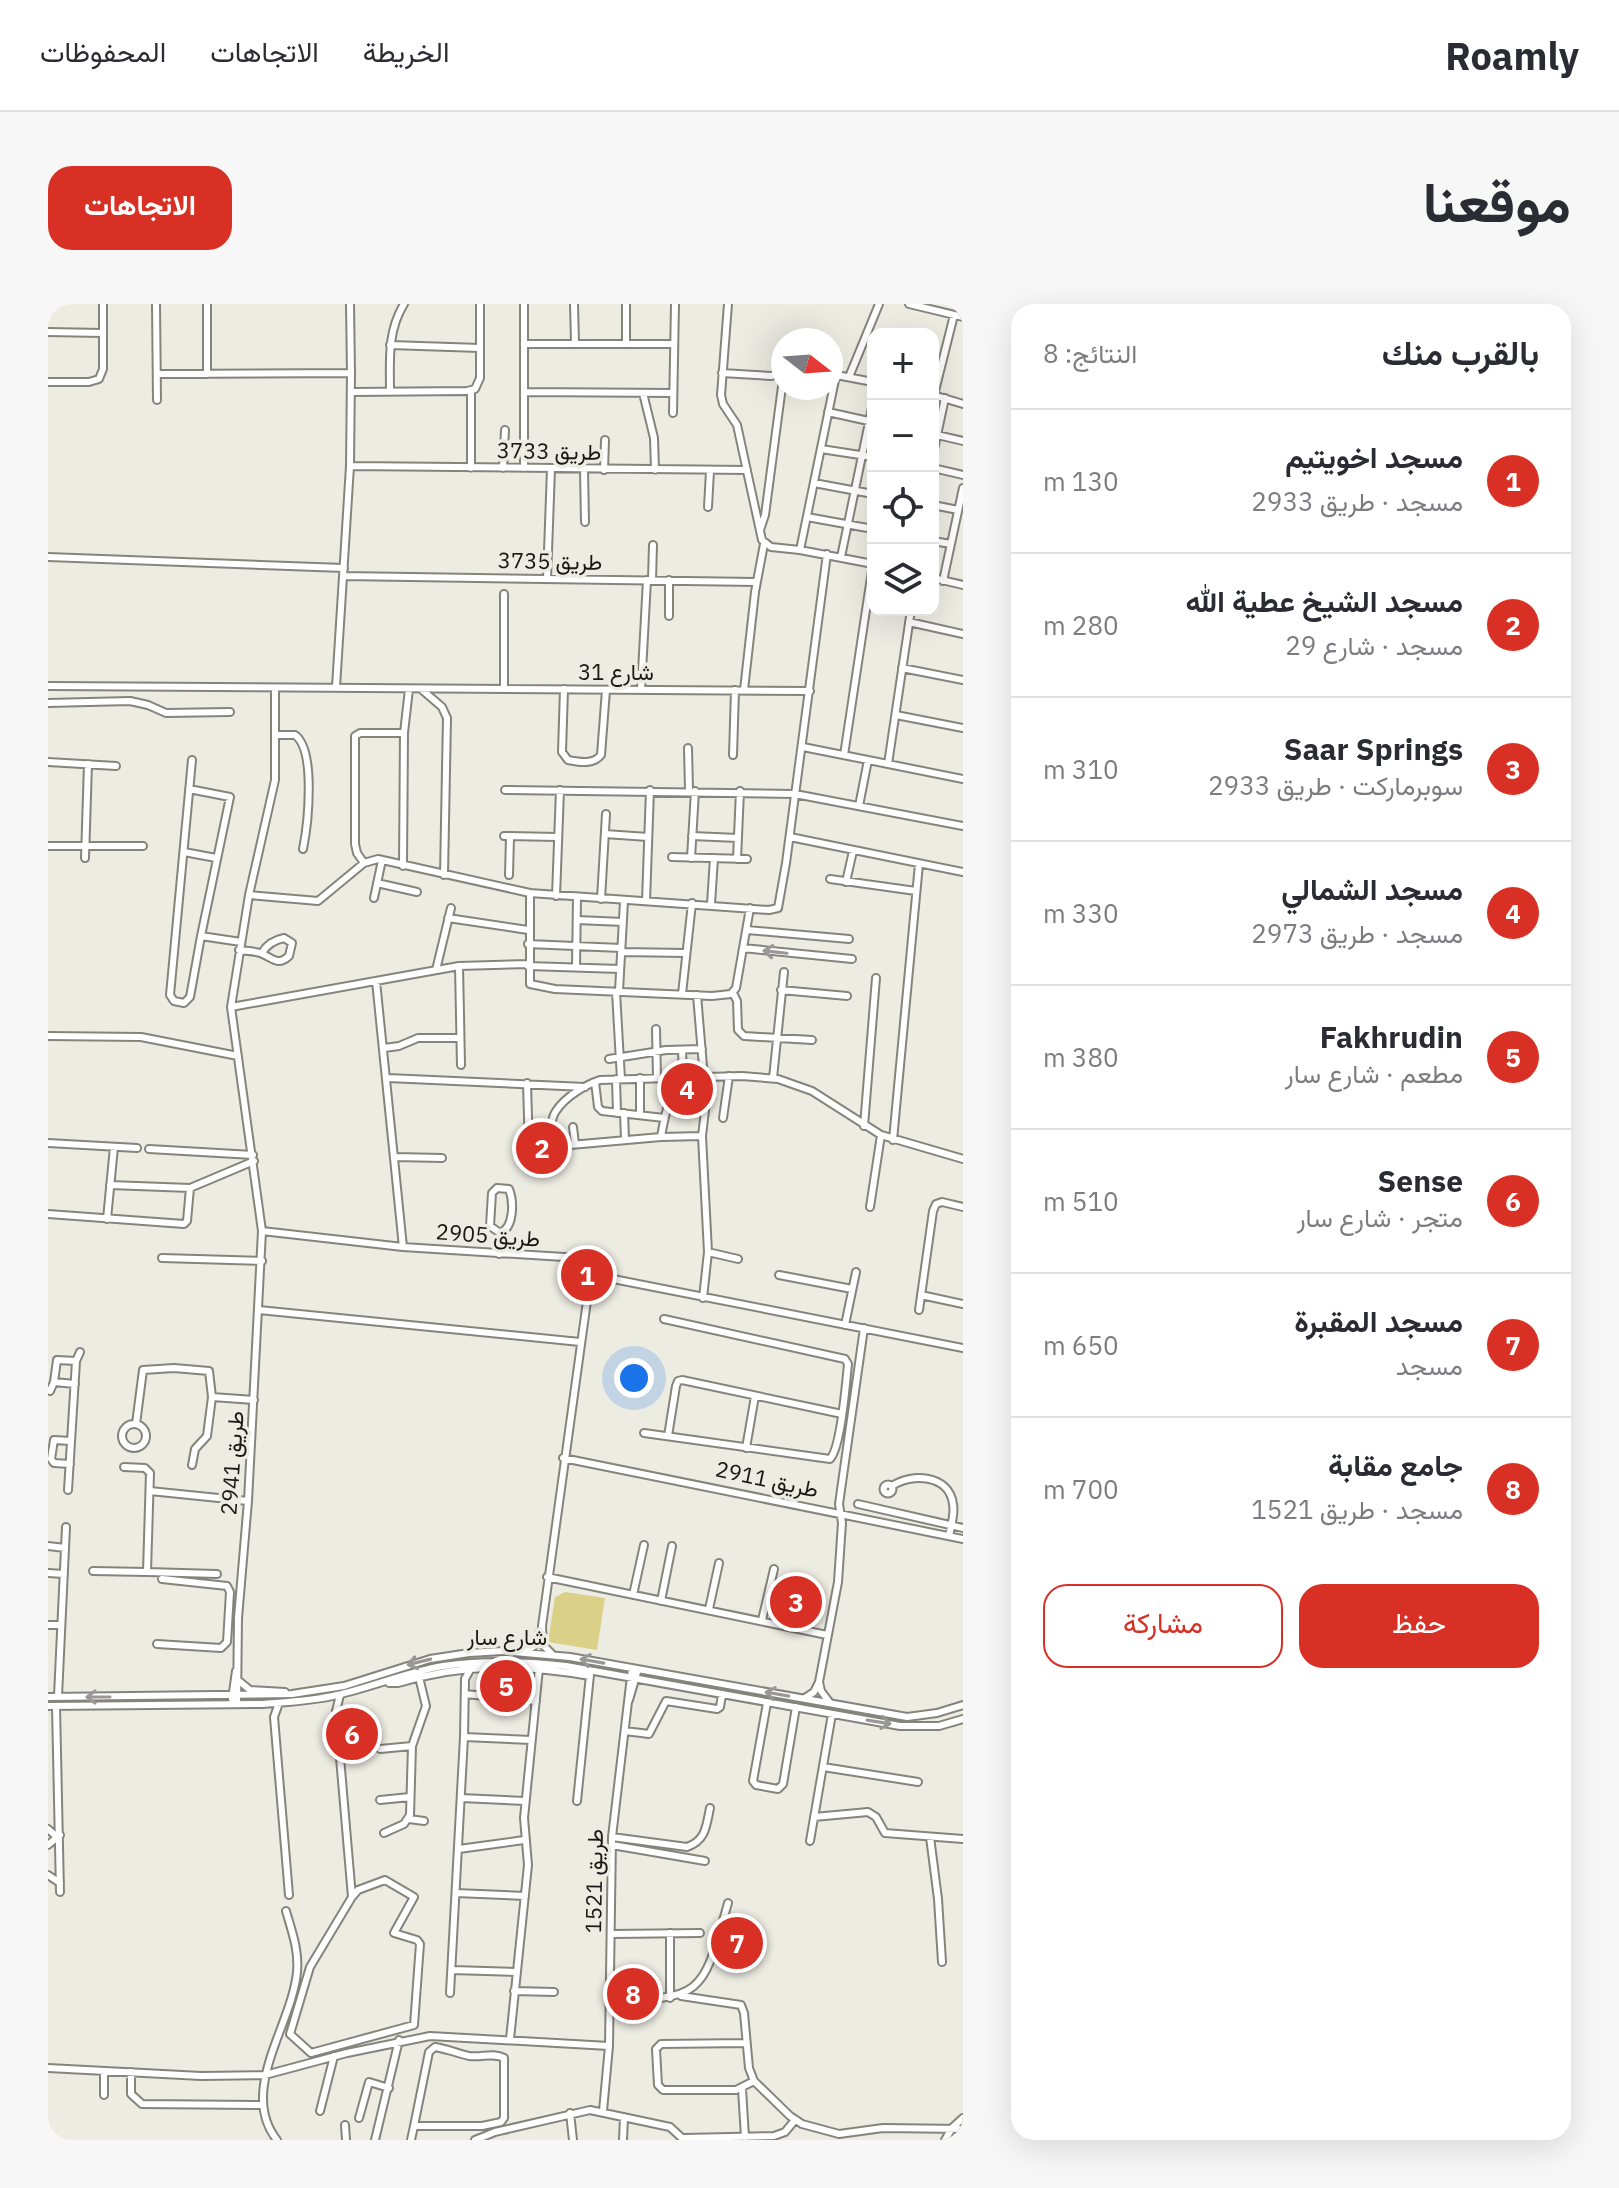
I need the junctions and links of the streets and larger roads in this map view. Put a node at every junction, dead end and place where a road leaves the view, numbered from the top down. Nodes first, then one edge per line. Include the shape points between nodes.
1 (103, 304) edge
2 (156, 304) edge
3 (207, 304) edge
4 (350, 304) edge
5 (358, 304) edge
6 (404, 304) edge
7 (480, 304) edge
8 (524, 304) edge
9 (574, 304) edge
10 (626, 304) edge
11 (675, 304) edge
12 (728, 304) edge
13 (879, 304) edge
14 (909, 304) edge
15 (954, 315) junction
16 (350, 317) junction
17 (963, 317) edge
18 (48, 332) edge
19 (103, 333) junction
20 (575, 343) junction
21 (524, 344) junction
22 (626, 344) junction
23 (674, 344) junction
24 (390, 345) junction
25 (480, 348) junction
26 (722, 373) junction
27 (157, 374) junction
28 (207, 374) junction
29 (348, 374) junction
30 (939, 375) edge
31 (771, 376) edge
32 (843, 376) edge
33 (849, 377) junction
34 (867, 381) edge
35 (48, 382) edge
36 (471, 391) junction
37 (352, 392) junction
38 (390, 392) junction
39 (524, 392) junction
40 (643, 393) junction
41 (673, 393) junction
42 (939, 396) edge
43 (945, 398) junction
44 (157, 400) dead end
45 (780, 400) edge
46 (830, 400) edge
47 (963, 404) edge
48 (828, 412) junction
49 (673, 413) dead end
50 (867, 420) edge
51 (939, 420) edge
52 (505, 430) dead end
53 (867, 436) edge
54 (939, 436) edge
55 (605, 440) dead end
56 (963, 441) edge
57 (821, 449) junction
58 (862, 455) junction
59 (867, 456) edge
60 (350, 466) junction
61 (471, 468) junction
62 (503, 468) junction
63 (524, 468) junction
64 (551, 469) junction
65 (584, 469) junction
66 (939, 469) edge
67 (604, 470) junction
68 (655, 470) junction
69 (747, 470) junction
70 (710, 471) junction
71 (963, 475) edge
72 (814, 483) junction
73 (963, 488) edge
74 (855, 491) junction
75 (867, 493) edge
76 (939, 506) edge
77 (708, 507) dead end
78 (958, 510) junction
79 (807, 517) junction
80 (585, 522) dead end
81 (848, 525) junction
82 (867, 528) edge
83 (760, 530) junction
84 (939, 542) edge
85 (764, 544) junction
86 (951, 544) junction
87 (653, 545) dead end
88 (800, 550) junction
89 (827, 554) junction
90 (48, 557) edge
91 (841, 557) junction
92 (867, 563) edge
93 (344, 568) junction
94 (343, 576) junction
95 (547, 579) junction
96 (650, 580) junction
97 (669, 580) junction
98 (939, 580) edge
99 (943, 581) junction
100 (756, 582) junction
101 (963, 585) edge
102 (504, 594) dead end
103 (867, 604) edge
104 (669, 616) dead end
105 (910, 616) edge
106 (909, 622) junction
107 (963, 634) edge
108 (902, 668) junction
109 (963, 680) edge
110 (48, 686) edge
111 (336, 687) junction
112 (275, 688) junction
113 (409, 689) junction
114 (421, 689) junction
115 (504, 689) junction
116 (564, 689) junction
117 (606, 690) junction
118 (641, 690) junction
119 (735, 690) junction
120 (744, 690) junction
121 (810, 691) junction
122 (48, 703) edge
123 (230, 712) dead end
124 (896, 715) junction
125 (963, 728) edge
126 (404, 733) junction
127 (276, 735) junction
128 (803, 747) junction
129 (688, 748) dead end
130 (733, 755) dead end
131 (844, 755) junction
132 (192, 760) dead end
133 (868, 760) junction
134 (48, 762) edge
135 (88, 764) junction
136 (888, 764) junction
137 (116, 766) dead end
138 (963, 779) edge
139 (189, 789) junction
140 (505, 790) dead end
141 (560, 790) junction
142 (650, 790) junction
143 (692, 790) junction
144 (740, 791) junction
145 (795, 794) junction
146 (859, 806) junction
147 (606, 814) dead end
148 (963, 826) edge
149 (605, 834) junction
150 (692, 836) junction
151 (558, 837) junction
152 (648, 837) junction
153 (790, 837) junction
154 (738, 838) junction
155 (48, 846) edge
156 (86, 846) junction
157 (143, 846) dead end
158 (303, 849) dead end
159 (853, 851) junction
160 (184, 852) junction
161 (672, 857) dead end
162 (85, 858) dead end
163 (216, 858) junction
164 (691, 858) junction
165 (714, 858) junction
166 (737, 859) junction
167 (747, 859) dead end
168 (382, 860) junction
169 (364, 863) junction
170 (919, 864) junction
171 (403, 866) junction
172 (963, 872) edge
173 (444, 875) junction
174 (509, 875) dead end
175 (830, 879) dead end
176 (846, 882) junction
177 (377, 883) junction
178 (916, 891) junction
179 (417, 892) dead end
180 (530, 893) junction
181 (249, 895) junction
182 (556, 896) junction
183 (374, 898) dead end
184 (577, 898) junction
185 (601, 899) junction
186 (624, 901) junction
187 (646, 901) junction
188 (692, 903) junction
189 (711, 904) junction
190 (451, 908) dead end
191 (750, 908) junction
192 (448, 918) junction
193 (577, 920) junction
194 (623, 922) junction
195 (528, 930) junction
196 (747, 930) junction
197 (805, 935) junction
198 (201, 936) junction
199 (849, 939) dead end
200 (528, 944) junction
201 (240, 946) junction
202 (577, 946) junction
203 (743, 948) junction
204 (621, 950) junction
205 (262, 953) junction
206 (686, 953) junction
207 (803, 954) junction
208 (852, 959) dead end
209 (528, 965) junction
210 (459, 966) junction
211 (576, 967) junction
212 (620, 969) junction
213 (436, 970) junction
214 (784, 972) dead end
215 (876, 978) dead end
216 (376, 981) junction
217 (781, 990) junction
218 (618, 992) junction
219 (733, 993) junction
220 (682, 994) junction
221 (697, 995) junction
222 (847, 996) dead end
223 (231, 1007) junction
224 (656, 1029) dead end
225 (48, 1036) edge
226 (460, 1038) junction
227 (776, 1038) junction
228 (812, 1040) dead end
229 (384, 1048) junction
230 (702, 1049) junction
231 (682, 1050) junction
232 (657, 1053) junction
233 (238, 1056) junction
234 (621, 1058) junction
235 (609, 1059) dead end
236 (461, 1065) dead end
237 (729, 1076) junction
238 (683, 1077) junction
239 (693, 1077) junction
240 (705, 1077) junction
241 (388, 1078) junction
242 (640, 1078) junction
243 (657, 1078) junction
244 (673, 1078) junction
245 (773, 1078) junction
246 (619, 1079) junction
247 (595, 1082) junction
248 (527, 1083) junction
249 (585, 1087) junction
250 (688, 1107) dead end
251 (621, 1113) junction
252 (640, 1115) junction
253 (664, 1118) junction
254 (723, 1118) dead end
255 (864, 1126) junction
256 (573, 1127) dead end
257 (528, 1133) junction
258 (881, 1135) junction
259 (702, 1136) junction
260 (661, 1137) junction
261 (625, 1140) junction
262 (893, 1140) junction
263 (48, 1143) edge
264 (575, 1144) junction
265 (559, 1146) dead end
266 (114, 1147) junction
267 (137, 1148) dead end
268 (149, 1149) dead end
269 (529, 1151) dead end
270 (395, 1157) junction
271 (254, 1158) junction
272 (442, 1158) dead end
273 (963, 1159) edge
274 (110, 1185) junction
275 (190, 1188) junction
276 (870, 1207) dead end
277 (963, 1207) edge
278 (48, 1214) edge
279 (107, 1219) junction
280 (262, 1231) junction
281 (500, 1233) junction
282 (403, 1247) junction
283 (708, 1252) junction
284 (499, 1254) junction
285 (162, 1258) dead end
286 (738, 1259) dead end
287 (262, 1261) junction
288 (592, 1265) junction
289 (856, 1272) dead end
290 (779, 1275) dead end
291 (852, 1289) junction
292 (921, 1295) junction
293 (703, 1298) junction
294 (963, 1304) edge
295 (259, 1310) junction
296 (919, 1310) dead end
297 (664, 1319) dead end
298 (845, 1325) junction
299 (864, 1328) junction
300 (580, 1342) junction
301 (963, 1348) edge
302 (80, 1352) dead end
303 (76, 1361) junction
304 (54, 1382) junction
305 (75, 1384) junction
306 (50, 1391) edge
307 (755, 1396) junction
308 (212, 1397) junction
309 (254, 1400) junction
310 (842, 1414) junction
311 (136, 1424) junction
312 (838, 1432) junction
313 (644, 1433) dead end
314 (849, 1434) junction
315 (668, 1436) junction
316 (71, 1441) junction
317 (135, 1448) junction
318 (746, 1448) junction
319 (563, 1458) junction
320 (50, 1462) edge
321 (70, 1464) junction
322 (192, 1465) dead end
323 (68, 1490) dead end
324 (150, 1491) junction
325 (248, 1501) junction
326 (858, 1504) dead end
327 (884, 1510) junction
328 (840, 1513) junction
329 (951, 1525) junction
330 (66, 1527) dead end
331 (963, 1528) edge
332 (949, 1536) junction
333 (963, 1539) edge
334 (644, 1545) dead end
335 (48, 1546) edge
336 (672, 1546) dead end
337 (65, 1548) junction
338 (719, 1563) dead end
339 (774, 1569) dead end
340 (93, 1571) dead end
341 (147, 1572) junction
342 (48, 1573) edge
343 (64, 1574) junction
344 (217, 1574) dead end
345 (547, 1577) junction
346 (162, 1579) dead end
347 (633, 1595) junction
348 (661, 1601) junction
349 (709, 1609) junction
350 (228, 1617) junction
351 (238, 1618) junction
352 (762, 1620) junction
353 (48, 1625) edge
354 (60, 1625) junction
355 (542, 1626) junction
356 (827, 1635) junction
357 (157, 1644) dead end
358 (525, 1652) junction
359 (552, 1654) junction
360 (48, 1656) edge
361 (59, 1657) junction
362 (237, 1668) junction
363 (471, 1668) junction
364 (539, 1668) junction
365 (635, 1669) junction
366 (454, 1670) junction
367 (590, 1674) junction
368 (419, 1677) junction
369 (238, 1679) junction
370 (465, 1679) junction
371 (633, 1679) junction
372 (386, 1681) junction
373 (819, 1682) junction
374 (292, 1694) junction
375 (341, 1694) junction
376 (465, 1694) junction
377 (234, 1695) junction
378 (722, 1695) junction
379 (58, 1696) junction
380 (48, 1697) edge
381 (321, 1698) junction
382 (803, 1699) junction
383 (536, 1701) junction
384 (279, 1703) junction
385 (767, 1703) junction
386 (234, 1704) junction
387 (263, 1704) junction
388 (830, 1704) junction
389 (963, 1705) edge
390 (52, 1706) edge
391 (796, 1707) junction
392 (336, 1711) junction
393 (832, 1714) junction
394 (274, 1717) junction
395 (963, 1719) edge
396 (625, 1731) junction
397 (464, 1737) junction
398 (531, 1740) junction
399 (412, 1746) junction
400 (380, 1749) dead end
401 (823, 1767) junction
402 (918, 1782) dead end
403 (410, 1797) junction
404 (461, 1798) junction
405 (380, 1800) dead end
406 (525, 1801) junction
407 (577, 1801) dead end
408 (710, 1808) dead end
409 (814, 1817) junction
410 (409, 1819) junction
411 (424, 1821) dead end
412 (48, 1829) edge
413 (384, 1833) dead end
414 (58, 1836) junction
415 (612, 1837) junction
416 (930, 1837) junction
417 (963, 1839) edge
418 (524, 1840) junction
419 (810, 1841) dead end
420 (48, 1845) edge
421 (612, 1845) junction
422 (459, 1849) junction
423 (705, 1861) dead end
424 (48, 1875) edge
425 (60, 1883) junction
426 (60, 1892) dead end
427 (456, 1893) junction
428 (289, 1895) dead end
429 (525, 1896) junction
430 (352, 1897) junction
431 (728, 1903) dead end
432 (286, 1911) dead end
433 (670, 1933) junction
434 (700, 1933) dead end
435 (611, 1934) junction
436 (942, 1962) dead end
437 (452, 1970) junction
438 (515, 1972) junction
439 (514, 1991) junction
440 (554, 1992) dead end
441 (450, 1993) dead end
442 (681, 1996) junction
443 (670, 1998) junction
444 (610, 2000) junction
445 (465, 2037) junction
446 (480, 2038) junction
447 (510, 2039) junction
448 (399, 2040) junction
449 (746, 2043) junction
450 (609, 2046) junction
451 (461, 2052) junction
452 (334, 2056) junction
453 (479, 2056) junction
454 (48, 2068) edge
455 (104, 2071) junction
456 (131, 2072) junction
457 (265, 2075) junction
458 (754, 2081) junction
459 (389, 2088) junction
460 (742, 2089) junction
461 (104, 2095) dead end
462 (263, 2105) junction
463 (320, 2111) dead end
464 (603, 2111) junction
465 (570, 2113) junction
466 (624, 2117) junction
467 (359, 2118) dead end
468 (963, 2118) edge
469 (795, 2120) junction
470 (345, 2125) dead end
471 (414, 2126) junction
472 (952, 2128) junction
473 (963, 2129) edge
474 (745, 2137) junction
475 (684, 2139) edge
476 (277, 2140) edge
477 (346, 2140) edge
478 (375, 2140) edge
479 (411, 2140) edge
480 (475, 2140) edge
481 (573, 2140) edge
482 (623, 2140) edge
483 (945, 2140) edge

1 - 19 street
2 - 27 street
3 - 28 street
4 - 16 street
5 - 16 street
6 - 24 street
7 - 25 street
8 - 21 street
9 - 20 street
10 - 22 street
11 - 23 street
12 - 26 street
13 - 33 street
14 - 15 street
15 - 17 street
15 - 30 street
16 - 29 street
18 - 19 street
19 - 35 street via 99,379
20 - 21 street
20 - 22 street
21 - 39 street
22 - 23 street
23 - 41 street
24 - 25 street
24 - 38 street
25 - 36 street via 479,382
26 - 31 street
26 - 69 street via 722,400 737,425
27 - 28 street
27 - 44 street
28 - 29 street
29 - 37 street
32 - 33 street
33 - 34 street
36 - 38 street
36 - 61 street
37 - 38 street
37 - 60 street
39 - 40 street
39 - 63 street
40 - 41 street
40 - 68 street
41 - 49 street
42 - 43 street
43 - 47 street
43 - 51 street
45 - 83 street
46 - 48 street
48 - 50 street
48 - 57 street
52 - 62 street
53 - 58 street
54 - 56 street
55 - 67 street
57 - 58 street
57 - 72 street
58 - 59 street
58 - 74 street
60 - 61 street, طريق 3733
60 - 93 street
61 - 62 street, طريق 3733
62 - 63 street, طريق 3733
63 - 64 street, طريق 3733
64 - 65 street, طريق 3733
64 - 95 street
65 - 67 street, طريق 3733
65 - 80 street
66 - 71 street
67 - 68 street, طريق 3733
68 - 70 street, طريق 3733
69 - 70 street, طريق 3733
69 - 83 street
70 - 77 street
72 - 74 street
72 - 79 street
73 - 78 street
74 - 75 street
74 - 81 street
76 - 78 street
78 - 86 street
79 - 81 street
79 - 88 street
81 - 82 street
81 - 91 street
83 - 85 street
84 - 86 street
85 - 88 street
85 - 100 street
86 - 99 street
87 - 96 street
88 - 89 street
89 - 91 street
89 - 121 street
90 - 93 street
91 - 92 street
93 - 94 street
94 - 95 street, طريق 3735
94 - 111 street
95 - 96 street, طريق 3735
96 - 97 street, طريق 3735
96 - 118 street
97 - 100 street, طريق 3735
97 - 104 street
98 - 99 street
99 - 101 street
100 - 120 street
102 - 115 street
103 - 131 street
105 - 106 street
106 - 107 street
106 - 108 street
108 - 109 street
108 - 124 street
110 - 112 street, شارع 31
111 - 112 street, شارع 31
111 - 113 street, شارع 31
112 - 127 street, طريق 2941
113 - 114 street, شارع 31
113 - 126 street
114 - 115 street, شارع 31
114 - 173 street via 447,718
115 - 116 street, شارع 31
116 - 117 street, شارع 31
116 - 117 street via 562,752 578,762 601,755
117 - 118 street, شارع 31
118 - 119 street, شارع 31
119 - 120 street, شارع 31
119 - 130 street
120 - 121 street, شارع 31
121 - 128 street
122 - 123 street via 134,701 166,713
124 - 125 street
124 - 136 street
126 - 169 street via 355,736 355,844
126 - 171 street
127 - 158 street via 295,735 303,745 309,800
127 - 181 street, طريق 2941 via 274,786
128 - 131 street
128 - 145 street
129 - 143 street
131 - 133 street
132 - 139 street
133 - 136 street
133 - 146 street
134 - 135 street
135 - 137 street
135 - 156 street
136 - 138 street
139 - 160 street
139 - 163 street via 230,797
140 - 141 street
141 - 142 street
141 - 151 street
142 - 143 street
142 - 152 street
143 - 144 street
143 - 150 street
144 - 145 street
144 - 154 street
145 - 146 street
145 - 153 street
146 - 148 street
147 - 149 street
149 - 152 street
149 - 185 street
150 - 154 street
150 - 164 street
151 - 174 street via 507,836
151 - 182 street
152 - 187 street
153 - 159 street
153 - 191 street via 780,905 773,910
154 - 166 street
155 - 156 street
156 - 157 street
156 - 162 street
159 - 170 street
159 - 176 street
160 - 163 street
160 - 198 street via 170,995 174,1001 184,1003 190,997
161 - 164 street
163 - 198 street
164 - 165 street
165 - 166 street
165 - 189 street
166 - 167 street
168 - 169 street
168 - 171 street
168 - 177 street
169 - 181 street via 315,902
170 - 172 street
170 - 178 street
171 - 173 street
173 - 180 street
175 - 176 street
176 - 178 street
177 - 179 street
177 - 183 street
178 - 262 street
180 - 182 street
180 - 195 street
181 - 201 street, طريق 2941
182 - 184 street
184 - 185 street
184 - 193 street
185 - 186 street
186 - 187 street
186 - 194 street
187 - 188 street
188 - 189 street
188 - 206 street
189 - 191 street
190 - 192 street
191 - 196 street
192 - 195 street
192 - 213 street
193 - 194 street
193 - 202 street
194 - 204 street
195 - 200 street
196 - 197 street
196 - 203 street
197 - 199 street
197 - 207 street
198 - 201 street
200 - 202 street
200 - 209 street
201 - 205 street
201 - 223 street, طريق 2941
202 - 204 street
202 - 211 street
207 -> 203 street
203 - 219 street
204 - 206 street
204 - 212 street
205 - 205 street via 273,961 285,960 292,943 277,940
206 - 220 street
207 - 208 street
209 - 210 street
209 - 211 street
209 - 218 street via 530,984
210 - 213 street
210 - 226 street
211 - 212 street
212 - 218 street
213 - 216 street
214 - 217 street
215 - 255 street
216 - 223 street
216 - 229 street
217 - 222 street
217 - 227 street
218 - 220 street
218 - 234 street
219 - 221 street
219 - 227 street via 741,1035
220 - 221 street
221 - 230 street
223 - 233 street, طريق 2941
224 - 232 street
225 - 233 street via 141,1037
226 - 229 street via 418,1038
226 - 236 street
227 - 228 street
227 - 245 street
229 - 241 street
230 - 231 street
230 - 240 street
231 - 232 street
231 - 238 street
232 - 234 street
232 - 243 street
233 - 271 street, طريق 2941
234 - 235 street
234 - 246 street
237 - 240 street
237 - 245 street
237 - 254 street
238 - 239 street
238 - 244 street
239 - 240 street
239 - 250 street
240 - 259 street
241 - 248 street
241 - 270 street
242 - 243 street
242 - 246 street
242 - 252 street
243 - 244 street
244 - 253 street
245 - 255 street via 812,1091
246 - 247 street
246 - 251 street
247 - 249 street
247 - 251 street via 599,1109
248 - 249 street
248 - 257 street
249 - 257 street via 556,1110 550,1129
251 - 252 street
251 - 261 street
252 - 253 street
253 - 260 street
255 - 258 street
256 - 264 street
257 - 269 street
258 - 262 street
258 - 276 street
259 - 260 street
259 - 283 street
260 - 261 street
261 - 264 street
262 - 273 street
263 - 266 street
264 - 265 street
266 - 267 street
266 - 274 street
268 - 271 street
270 - 272 street
270 - 282 street
271 - 275 street
271 - 280 street, طريق 2941
274 - 275 street
274 - 279 street
275 - 279 street via 184,1224
277 - 292 street via 936,1204
278 - 279 street
280 - 282 street, طريق 2905
280 - 287 street, طريق 2941
281 - 281 street via 509,1226 507,1189 492,1193 490,1226
281 - 284 street
282 - 284 street, طريق 2905
283 - 286 street
283 - 293 street
284 - 288 street, طريق 2905 via 580,1258
285 - 287 street
287 - 295 street, طريق 2941
288 - 293 street, طريق 2905 via 608,1278
288 - 300 street
289 - 291 street
290 - 291 street
291 - 298 street
292 - 294 street
292 - 296 street
293 - 298 street, طريق 2905
295 - 300 street
295 - 309 street, طريق 2941
297 - 310 street via 845,1359
298 - 299 street, طريق 2905
299 - 301 street, طريق 2905
299 - 314 street
300 - 319 street
302 - 303 street
303 - 304 street via 57,1360
303 - 305 street
304 - 305 street
304 - 306 street
305 - 316 street
307 - 310 street
307 - 315 street via 682,1380 676,1386
307 - 318 street
308 - 309 street
308 - 311 street via 209,1371 147,1368 141,1374
308 - 322 street via 207,1436 195,1449
309 - 325 street, طريق 2941
310 - 312 street
311 - 317 street via 146,1437
311 - 317 street via 122,1434
312 - 314 street
312 - 318 street via 830,1459
313 - 315 street
314 - 328 street
315 - 318 street
316 - 320 street via 53,1441
316 - 321 street
317 - 324 street via 128,1467 148,1470
319 - 328 street, طريق 2911
319 - 345 street
320 - 321 street
321 - 323 street
324 - 325 street
324 - 341 street
325 - 351 street, طريق 2941
326 - 327 street
327 - 329 street
327 - 329 street via 892,1486 919,1477 950,1495
328 - 332 street, طريق 2911
328 - 356 street via 840,1563
329 - 331 street
329 - 332 street
330 - 337 street
332 - 333 street, طريق 2911
334 - 347 street
335 - 337 street
336 - 348 street
337 - 343 street
338 - 349 street
339 - 352 street
340 - 341 street
341 - 344 street
342 - 343 street
343 - 354 street
345 - 347 street
345 - 355 street
346 - 350 street via 227,1586
347 - 348 street
348 - 349 street
349 - 352 street
350 - 351 street
350 - 357 street via 224,1647
351 - 362 street, طريق 2941
352 - 356 street
353 - 354 street
354 - 361 street
355 - 358 street
355 - 359 street via 543,1645
356 - 373 street
358 - 359 street, شارع سار
358 -> 374 street, شارع سار via 448,1656 344,1686
365 -> 359 street, شارع سار
360 - 361 street
361 - 379 street
362 - 369 street, طريق 2941
362 - 377 street, طريق 2941
363 - 364 street
363 - 366 street
363 - 370 street
364 - 367 street
364 - 383 street
365 - 371 street, طريق 1521
382 -> 365 street, شارع سار
366 - 368 street
366 - 370 street
367 - 371 street, شارع سار
367 - 372 street, شارع سار via 541,1663 482,1662
367 - 407 street
368 - 372 street via 395,1684
368 - 399 street via 426,1706
369 - 374 street via 250,1690
369 - 377 street, طريق 2941
370 - 376 street
371 - 378 street, شارع سار
371 - 396 street, طريق 1521
372 - 375 street, شارع سار
373 - 382 street
373 - 388 street
374 - 377 street, شارع سار
375 - 381 street, شارع سار
375 - 392 street
376 - 383 street
376 - 397 street
377 -> 379 street, شارع سار
377 - 386 street, طريق 2941
378 - 385 street, شارع سار
378 - 396 street via 717,1709 666,1701 649,1734
379 - 380 street, شارع سار
381 - 384 street, شارع سار
381 - 392 street
382 - 388 street, شارع سار
383 - 398 street
384 - 387 street, شارع سار
384 - 394 street
385 - 391 street, شارع سار
385 - 391 street via 753,1781 778,1789
386 - 387 street, شارع سار
386 - 390 street, شارع سار
387 - 394 street
388 - 389 street, شارع سار via 907,1717
390 - 414 street
391 - 393 street, شارع سار
392 - 430 street
393 -> 395 street, شارع سار via 915,1727
393 - 401 street
394 - 428 street
396 - 415 street, طريق 1521
397 - 398 street
397 - 404 street
398 - 406 street
399 - 400 street
399 - 403 street
401 - 402 street
401 - 409 street
403 - 405 street
403 - 410 street
404 - 406 street
404 - 422 street
406 - 418 street
408 - 415 street via 704,1835 687,1847
409 - 416 street via 868,1812 885,1833
409 - 419 street
410 - 411 street
410 - 413 street
412 - 414 street
414 - 420 street
414 - 425 street
415 - 421 street, طريق 1521
416 - 417 street
416 - 436 street
418 - 422 street
418 - 429 street
421 - 423 street
421 - 435 street, طريق 1521
422 - 427 street
424 - 425 street
425 - 426 street
427 - 429 street
427 - 437 street
429 - 438 street
430 - 430 street via 310,1967 291,2030 311,2053 411,2028 416,2020 420,1944 394,1933 413,1895 385,1880
431 - 442 street via 708,1970
432 - 457 street via 297,1948 297,1974
433 - 434 street
433 - 435 street
433 - 443 street
435 - 444 street, طريق 1521
437 - 438 street
437 - 441 street
438 - 439 street
439 - 440 street
439 - 447 street
442 - 443 street
442 - 449 street via 741,2005
443 - 444 street
444 - 450 street, طريق 1521
445 - 446 street
445 - 448 street
445 - 451 street
446 - 447 street
446 - 453 street
447 - 450 street
448 - 452 street
448 - 459 street
449 - 458 street
449 - 460 street via 661,2044 656,2049 658,2085 663,2090
450 - 464 street, طريق 1521
451 - 453 street
451 - 471 street via 435,2047 429,2052
452 - 457 street
452 - 463 street
453 - 471 street via 499,2055 505,2061 503,2120 482,2126
454 - 455 street
455 - 456 street
455 - 461 street
456 - 457 street
456 - 462 street via 131,2094 142,2104
457 - 462 street
458 - 460 street
458 - 469 street
459 - 467 street via 369,2082
459 - 478 street
460 - 474 street
462 - 476 street via 265,2122
464 - 465 street
464 - 466 street
465 - 480 street
465 - 481 street
466 - 475 street via 670,2127
466 - 482 street
468 - 472 street
469 - 472 street via 839,2134
469 - 474 street via 780,2135
470 - 477 street
471 - 479 street
472 - 473 street
472 - 483 street
474 - 475 street

